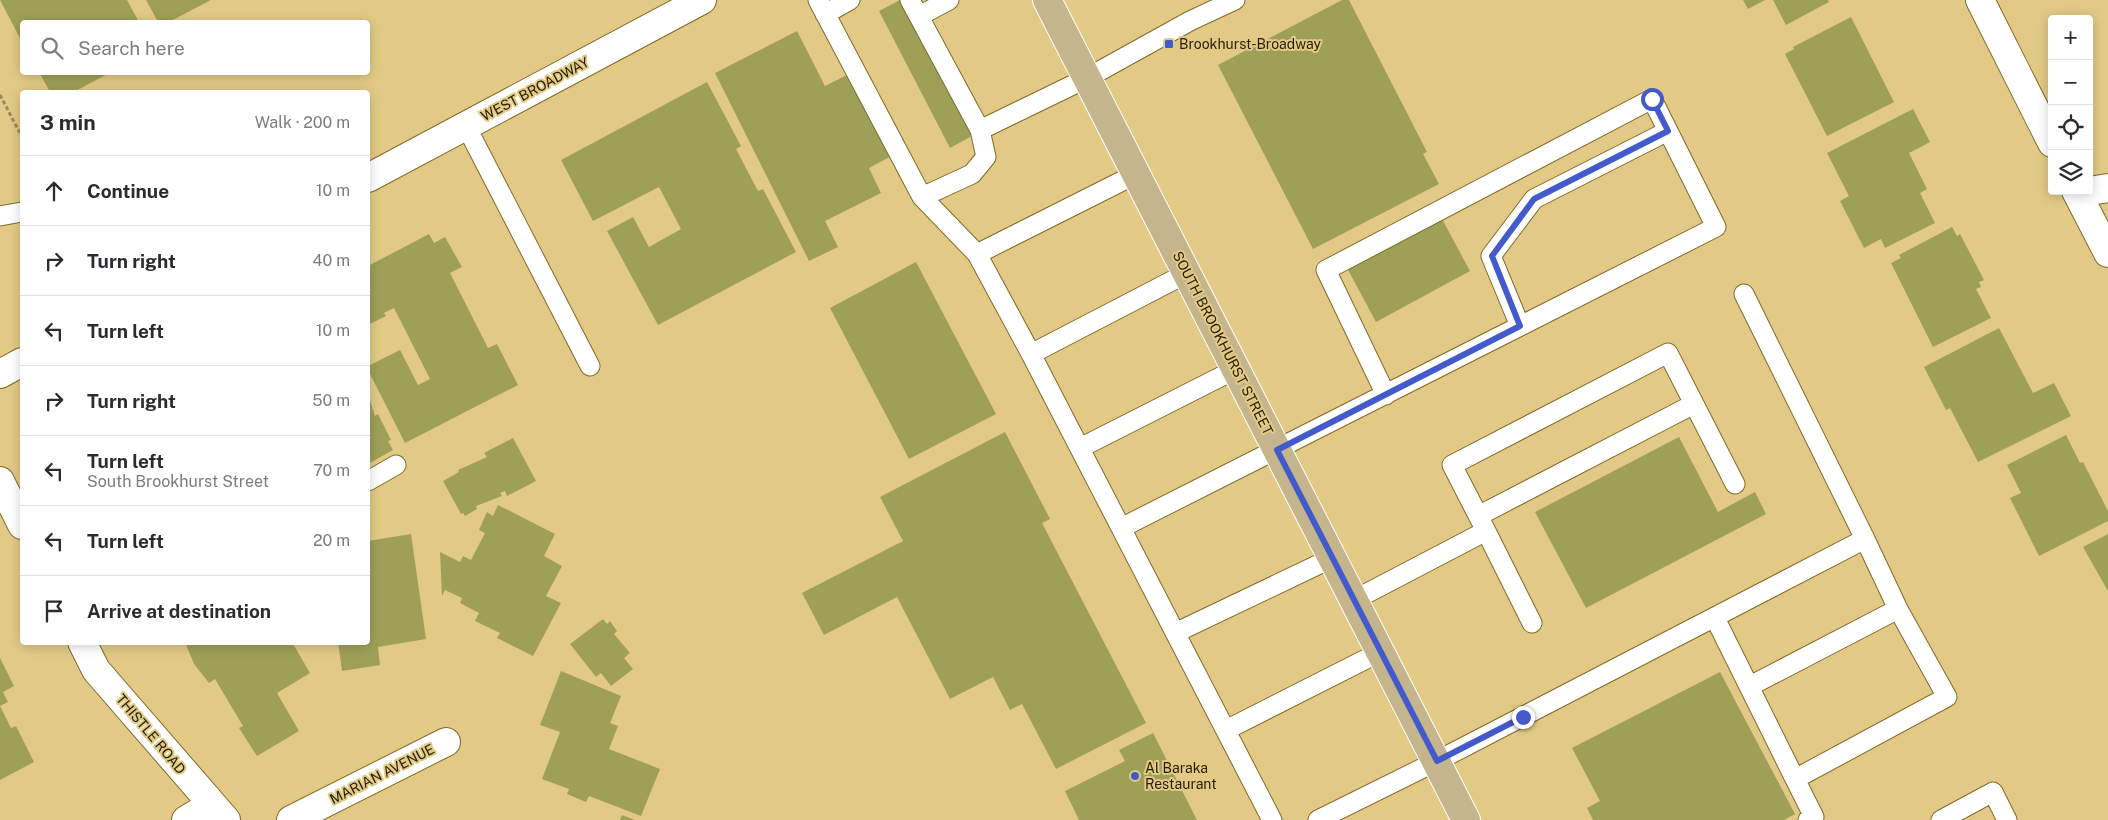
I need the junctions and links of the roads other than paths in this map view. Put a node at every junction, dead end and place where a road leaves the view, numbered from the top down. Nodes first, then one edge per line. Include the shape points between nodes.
1 (702, 0) edge
2 (850, 0) edge
3 (949, 0) edge
4 (1047, 0) edge
5 (1235, 0) edge
6 (1980, 0) edge
7 (821, 7) edge
8 (914, 8) edge
9 (1087, 78) junction
10 (466, 126) junction
11 (980, 130) junction
12 (1668, 131) junction
13 (2048, 135) edge
14 (1136, 174) junction
15 (370, 177) edge
16 (2108, 188) edge
17 (2093, 190) edge
18 (2084, 195) edge
19 (922, 198) junction
20 (20, 212) edge
21 (0, 216) edge
22 (2108, 253) edge
23 (977, 254) junction
24 (1187, 273) junction
25 (1744, 294) dead end
26 (1520, 326) junction
27 (1031, 354) junction
28 (20, 363) edge
29 (590, 366) dead end
30 (1236, 369) junction
31 (0, 374) edge
32 (1386, 394) junction
33 (1694, 404) junction
34 (1080, 448) junction
35 (1277, 450) junction
36 (396, 465) dead end
37 (370, 480) edge
38 (0, 481) edge
39 (1735, 484) dead end
40 (20, 521) edge
41 (1482, 523) junction
42 (1121, 528) junction
43 (1865, 539) junction
44 (1332, 558) junction
45 (1354, 600) junction
46 (1898, 609) junction
47 (1715, 618) junction
48 (1532, 623) dead end
49 (1175, 633) junction
50 (84, 645) edge
51 (1380, 652) junction
52 (1750, 686) junction
53 (1226, 730) junction
54 (446, 742) dead end
55 (1437, 761) junction
56 (1795, 779) junction
57 (219, 813) edge
58 (186, 820) edge
59 (291, 820) edge
60 (1272, 820) edge
61 (1318, 820) edge
62 (1466, 820) edge
63 (1808, 820) edge
64 (1941, 820) edge
65 (2007, 820) edge

1 - 10 street, WEST BROADWAY
2 - 7 lane
3 - 8 lane
4 - 9 main road, SOUTH BROOKHURST STREET
5 - 9 lane
6 - 13 street
7 - 19 lane
8 - 11 lane
9 - 11 lane
9 - 14 main road, SOUTH BROOKHURST STREET
10 - 15 street, WEST BROADWAY
10 - 29 lane
11 - 19 lane via 986,157 972,174
12 - 26 lane via 1534,199 1492,256
12 - 26 lane via 1716,227
12 - 32 lane via 1652,99 1326,270
14 - 23 lane
14 - 24 main road, SOUTH BROOKHURST STREET
16 - 17 street
18 - 22 street
19 - 23 lane
20 - 21 lane
23 - 27 lane
24 - 27 lane
24 - 30 main road, SOUTH BROOKHURST STREET
25 - 43 lane
26 - 32 lane
27 - 34 lane
28 - 31 street
30 - 34 lane
30 - 35 main road, SOUTH BROOKHURST STREET
32 - 35 lane
33 - 39 lane
33 - 41 lane
33 - 41 lane via 1668,352 1452,464
34 - 42 lane
35 - 42 lane
35 - 44 main road, SOUTH BROOKHURST STREET
36 - 37 lane
38 - 40 street
41 - 45 lane
41 - 48 lane
42 - 49 lane
43 - 46 lane
43 - 47 lane
44 - 45 main road, SOUTH BROOKHURST STREET
44 - 49 lane
45 - 51 main road, SOUTH BROOKHURST STREET
46 - 52 lane
46 - 56 lane via 1947,697
47 - 52 lane
47 - 55 lane
49 - 53 lane
50 - 57 street, THISTLE ROAD via 96,670
51 - 53 lane
51 - 55 main road, SOUTH BROOKHURST STREET
52 - 56 lane
53 - 60 lane
54 - 59 street, MARIAN AVENUE
55 - 61 lane
55 - 62 main road, SOUTH BROOKHURST STREET
56 - 63 lane via 1814,817
57 - 58 street
64 - 65 lane via 1993,792

